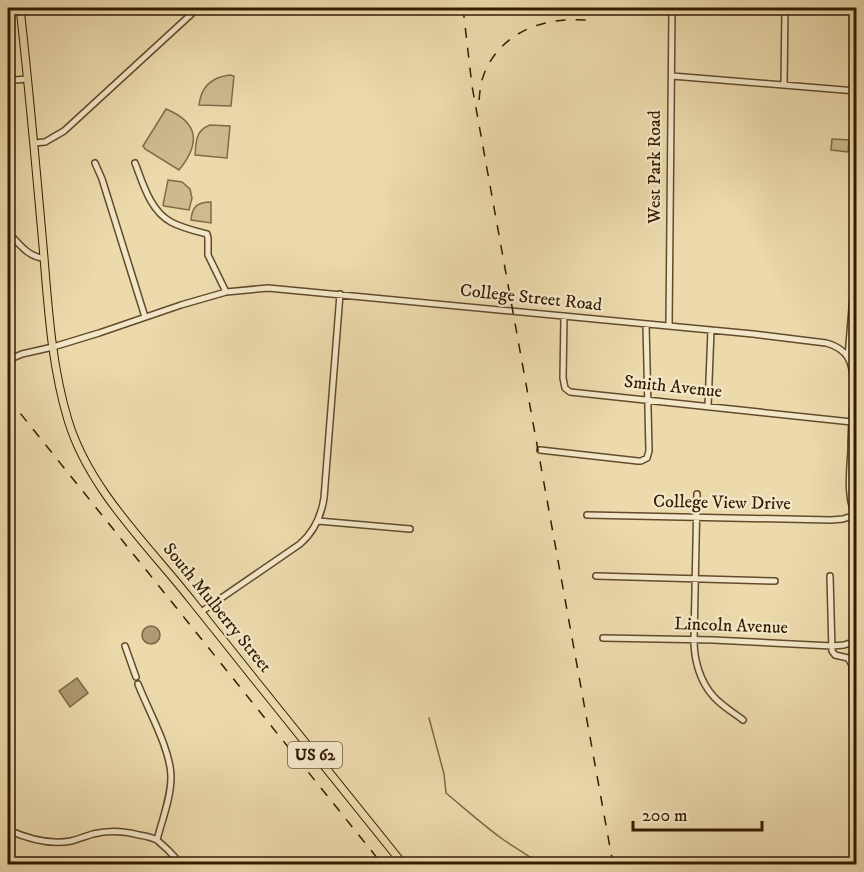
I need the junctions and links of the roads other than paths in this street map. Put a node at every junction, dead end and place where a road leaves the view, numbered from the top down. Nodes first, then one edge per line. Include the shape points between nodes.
1 (20, 8) edge
2 (198, 8) edge
3 (672, 8) edge
4 (785, 8) edge
5 (854, 8) edge
6 (8, 76) edge
7 (672, 76) junction
8 (27, 78) junction
9 (784, 85) junction
10 (855, 91) edge
11 (856, 122) edge
12 (34, 144) junction
13 (856, 148) edge
14 (95, 163) dead end
15 (135, 163) dead end
16 (8, 232) edge
17 (44, 258) junction
18 (856, 259) edge
19 (226, 292) junction
20 (340, 294) junction
21 (564, 316) junction
22 (146, 317) junction
23 (646, 324) junction
24 (669, 326) junction
25 (711, 330) junction
26 (53, 347) junction
27 (848, 357) junction
28 (8, 360) edge
29 (648, 400) junction
30 (708, 406) junction
31 (852, 422) junction
32 (540, 450) dead end
33 (697, 494) dead end
34 (587, 515) dead end
35 (856, 516) edge
36 (697, 517) junction
37 (318, 521) junction
38 (410, 529) dead end
39 (596, 576) dead end
40 (830, 576) dead end
41 (695, 578) junction
42 (775, 581) dead end
43 (201, 612) junction
44 (603, 638) dead end
45 (694, 640) junction
46 (856, 641) edge
47 (124, 646) dead end
48 (832, 646) junction
49 (136, 677) dead end
50 (138, 684) dead end
51 (743, 720) dead end
52 (853, 740) dead end
53 (8, 830) edge
54 (157, 840) junction
55 (181, 864) edge
56 (403, 864) edge

1 - 8 main road, US 62
2 - 12 street via 64,131
3 - 7 street, West Park Road
4 - 9 street
5 - 10 street
6 - 8 street via 15,80
7 - 9 street
7 - 24 street, West Park Road
8 - 12 main road, US 62
9 - 10 street
10 - 11 street
12 - 17 main road, US 62
13 - 18 street
14 - 22 street
15 - 19 street via 161,215 207,234 208,255
16 - 17 street via 33,256
17 - 26 main road, US 62
18 - 27 street
19 - 20 street, College Street Road via 268,288
19 - 22 street, College Street Road
20 - 21 street, College Street Road
20 - 37 street via 324,498
21 - 23 street, College Street Road
21 - 29 street, Smith Avenue via 563,378 567,390
22 - 26 street, College Street Road
23 - 24 street, College Street Road
23 - 29 street
24 - 25 street, College Street Road
25 - 27 street, College Street Road via 826,343
25 - 30 street
26 - 28 street, College Street Road
26 - 43 main road, South Mulberry Street / US 62 via 68,421 77,445 119,512
27 - 31 street via 854,380
29 - 30 street, Smith Avenue
29 - 32 street via 649,451 645,460
30 - 31 street, Smith Avenue
31 - 35 street via 849,483
33 - 36 street
34 - 36 street, College View Drive
35 - 36 street, College View Drive via 831,520
36 - 41 street
37 - 38 street
37 - 43 street via 300,544
39 - 41 street
40 - 48 street
41 - 42 street
41 - 45 street
43 - 56 main road, South Mulberry Street / US 62
44 - 45 street, Lincoln Avenue
45 - 48 street, Lincoln Avenue
45 - 51 street via 700,676 713,697
46 - 48 street, Lincoln Avenue
47 - 49 street
48 - 52 street via 833,654 848,658 852,665
50 - 54 street via 170,768 169,793
53 - 54 street via 54,842 109,831 132,832
54 - 55 street

